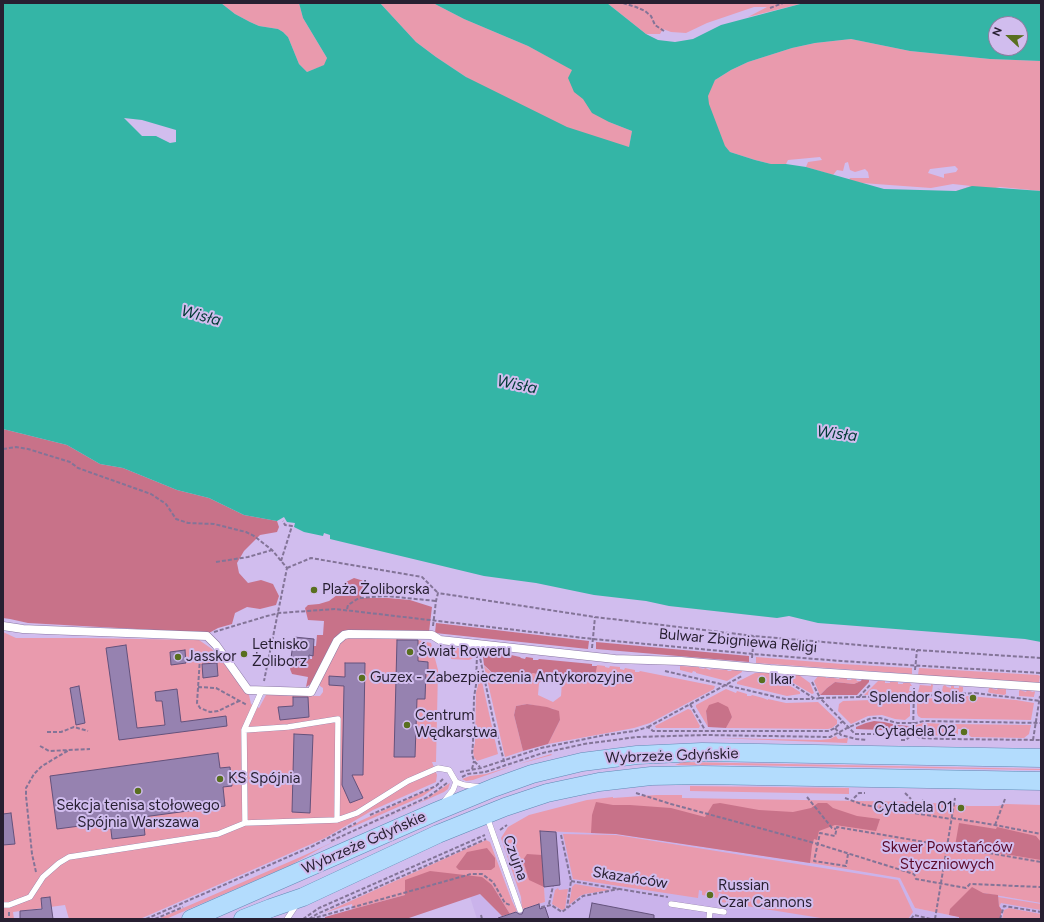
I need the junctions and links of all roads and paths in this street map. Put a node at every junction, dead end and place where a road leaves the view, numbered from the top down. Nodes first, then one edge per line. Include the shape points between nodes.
1 (623, 3) edge
2 (783, 3) edge
3 (770, 8) dead end
4 (664, 32) dead end
5 (3, 449) edge
6 (283, 521) dead end
7 (272, 550) junction
8 (281, 561) junction
9 (216, 562) dead end
10 (287, 568) junction
11 (438, 593) junction
12 (436, 601) junction
13 (347, 609) junction
14 (279, 613) junction
15 (595, 617) junction
16 (434, 620) junction
17 (3, 626) edge
18 (218, 630) dead end
19 (432, 635) junction
20 (754, 636) junction
21 (593, 639) junction
22 (478, 644) junction
23 (917, 650) junction
24 (753, 654) junction
25 (591, 656) junction
26 (200, 658) dead end
27 (1041, 658) edge
28 (916, 665) junction
29 (754, 667) junction
30 (770, 669) junction
31 (664, 670) dead end
32 (807, 672) junction
33 (1041, 673) edge
34 (878, 676) junction
35 (915, 679) junction
36 (939, 681) junction
37 (975, 683) junction
38 (727, 685) junction
39 (198, 687) junction
40 (262, 690) junction
41 (1041, 691) edge
42 (975, 694) junction
43 (938, 695) junction
44 (914, 696) junction
45 (859, 697) junction
46 (815, 698) junction
47 (820, 698) junction
48 (239, 701) junction
49 (1040, 701) edge
50 (690, 704) junction
51 (254, 708) junction
52 (913, 723) junction
53 (1035, 723) junction
54 (1041, 723) edge
55 (648, 727) dead end
56 (849, 727) junction
57 (835, 728) dead end
58 (244, 730) junction
59 (705, 730) dead end
60 (88, 731) dead end
61 (47, 732) dead end
62 (838, 732) junction
63 (855, 734) junction
64 (913, 734) junction
65 (781, 735) dead end
66 (906, 740) dead end
67 (1033, 740) junction
68 (1041, 740) edge
69 (40, 746) dead end
70 (90, 749) dead end
71 (69, 750) junction
72 (1041, 758) edge
73 (474, 761) junction
74 (505, 765) dead end
75 (481, 768) dead end
76 (472, 769) dead end
77 (455, 781) junction
78 (1041, 781) edge
79 (493, 788) junction
80 (635, 792) dead end
81 (859, 793) dead end
82 (905, 793) dead end
83 (807, 797) dead end
84 (845, 798) dead end
85 (854, 798) dead end
86 (956, 798) dead end
87 (911, 799) dead end
88 (923, 799) dead end
89 (1005, 799) dead end
90 (435, 812) junction
91 (923, 814) junction
92 (486, 815) junction
93 (952, 819) junction
94 (337, 820) junction
95 (245, 823) junction
96 (995, 825) junction
97 (836, 829) junction
98 (493, 833) junction
99 (1041, 834) edge
100 (561, 835) dead end
101 (329, 842) dead end
102 (818, 844) junction
103 (322, 845) dead end
104 (947, 846) junction
105 (848, 854) junction
106 (1041, 862) edge
107 (571, 881) junction
108 (39, 883) junction
109 (941, 883) junction
110 (553, 886) dead end
111 (1041, 887) edge
112 (620, 889) junction
113 (303, 897) junction
114 (517, 902) junction
115 (549, 904) junction
116 (671, 904) joint
117 (3, 905) edge
118 (542, 908) dead end
119 (520, 910) dead end
120 (566, 910) junction
121 (710, 910) junction
122 (724, 912) dead end
123 (1041, 912) edge
124 (481, 915) dead end
125 (917, 918) edge
126 (155, 919) edge
127 (191, 919) edge
128 (243, 919) edge
129 (269, 919) edge
130 (288, 919) edge
131 (303, 919) edge
132 (310, 919) edge
133 (482, 919) edge
134 (708, 919) edge
135 (911, 919) edge
136 (932, 919) edge
137 (935, 919) edge
138 (1000, 919) edge

1 - 4 path via 644,11 651,16 654,25
2 - 3 path
5 - 7 path via 28,449 70,462 78,468 151,494 166,504 176,519 188,523 214,524 246,532
6 - 8 path via 285,525 292,526
7 - 8 path
7 - 9 path
8 - 10 path
10 - 11 path via 311,558 422,577
10 - 14 path
11 - 12 path
11 - 15 path
12 - 13 path via 386,596 359,598 348,605
12 - 16 path
13 - 14 path, Bulwar Zbigniewa Religi
13 - 16 path, Bulwar Zbigniewa Religi
14 - 18 path, Bulwar Zbigniewa Religi
14 - 40 path
15 - 20 path
15 - 21 path
16 - 19 path
16 - 21 path, Bulwar Zbigniewa Religi
17 - 40 street via 22,629 207,636 248,690
19 - 22 street via 440,640
19 - 40 street via 344,635 337,641 311,692
20 - 23 path
20 - 24 path
21 - 24 path, Bulwar Zbigniewa Religi
21 - 25 path
22 - 25 street
22 - 73 path via 472,754
22 - 74 path
23 - 27 path
23 - 28 path
24 - 28 path, Bulwar Zbigniewa Religi
24 - 29 path
25 - 29 street
26 - 39 path
28 - 33 path, Bulwar Zbigniewa Religi
28 - 35 path
29 - 30 street
29 - 38 path
30 - 32 street
30 - 46 path
31 - 38 path
32 - 34 street
32 - 47 path
34 - 35 street
34 - 45 path
35 - 36 street
35 - 44 path
36 - 37 street
36 - 43 path
37 - 41 street
37 - 42 path
38 - 46 path via 785,700
38 - 50 path
39 - 48 path via 216,688
39 - 48 path via 197,703 204,711 218,711
40 - 51 lane
41 - 49 path
42 - 43 path
42 - 49 path
43 - 44 path
44 - 45 path
44 - 52 path
45 - 47 path
46 - 47 path
47 - 56 path
48 - 51 path
49 - 53 path
50 - 55 path
50 - 59 path
51 - 58 lane
52 - 53 path
52 - 56 path via 872,718
52 - 64 path
53 - 54 path
53 - 67 path
56 - 62 path
56 - 63 path
57 - 62 path
58 - 94 lane via 288,727 338,719
58 - 95 lane
60 - 61 path via 74,727 62,732
62 - 63 path via 856,739
62 - 65 path via 830,737
63 - 64 path
64 - 66 path
64 - 67 path via 920,738
67 - 68 path
69 - 71 path via 49,751
70 - 71 path
71 - 108 path via 42,766 26,788 32,854
72 - 79 main road, Wybrzeże Gdyńskie via 702,752 657,754 582,762 532,774
73 - 75 path
73 - 76 path
77 - 79 lane via 471,786
77 - 90 lane via 453,790
77 - 94 lane via 449,770 442,767 433,769 408,781 357,813
77 - 101 path via 449,782 428,797
78 - 92 main road, Wybrzeże Gdyńskie via 651,776 566,789 524,800
79 - 90 main road, Wybrzeże Gdyńskie
80 - 102 path
81 - 85 path
82 - 87 path
83 - 97 path via 832,828
84 - 91 path via 864,805
86 - 93 path
88 - 91 path
89 - 96 path
90 - 127 main road, Wybrzeże Gdyńskie
91 - 93 path
92 - 98 lane, Czujna
92 - 113 main road, Wybrzeże Gdyńskie via 438,834
93 - 96 path
93 - 104 path
94 - 95 lane
95 - 108 lane via 218,834 69,857 58,863
96 - 99 path
97 - 102 path via 835,836 820,834
97 - 104 path
98 - 114 lane, Czujna
98 - 131 path via 327,905
98 - 132 path via 490,837
100 - 107 path
102 - 105 path
102 - 105 path via 814,861 846,866
103 - 126 path
104 - 106 path
104 - 109 path
105 - 109 path via 914,874 916,878
107 - 112 path, Skazańców
107 - 120 path
108 - 117 lane via 30,897
109 - 111 path via 966,888 970,884
109 - 137 path
110 - 115 path
112 - 116 path, Skazańców via 673,897
112 - 120 path via 583,896
113 - 128 main road, Wybrzeże Gdyńskie
113 - 129 main road
113 - 130 lane
114 - 119 lane, Czujna
114 - 132 path via 507,905 493,882 482,874 471,874
115 - 118 path
115 - 120 path via 562,912
116 - 121 lane, Skazańców
121 - 122 lane, Skazańców
121 - 134 lane
123 - 138 path via 1004,906
124 - 133 path
125 - 135 path via 914,915
125 - 136 path

